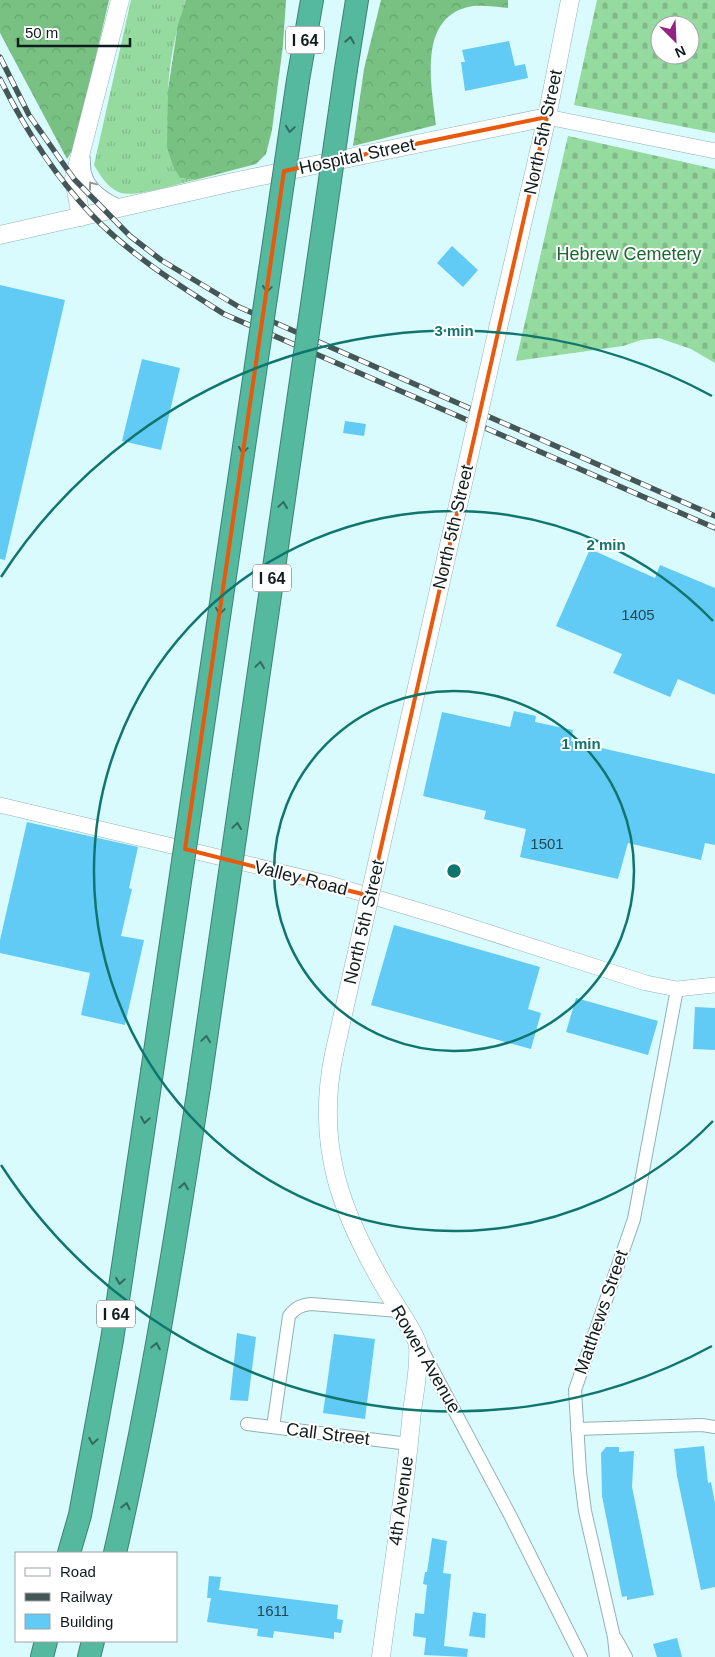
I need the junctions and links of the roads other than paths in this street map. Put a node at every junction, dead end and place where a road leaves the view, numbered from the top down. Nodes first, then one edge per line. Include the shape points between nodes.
1 (120, 0) edge
2 (302, 0) edge
3 (312, 0) edge
4 (570, 0) edge
5 (357, 3) edge
6 (298, 80) junction
7 (547, 117) junction
8 (82, 149) junction
9 (715, 151) edge
10 (122, 207) junction
11 (81, 217) junction
12 (0, 235) edge
13 (0, 805) edge
14 (715, 985) edge
15 (677, 989) junction
16 (334, 1054) joint
17 (399, 1312) junction
18 (419, 1344) junction
19 (248, 1424) dead end
20 (273, 1427) junction
21 (715, 1427) edge
22 (577, 1429) junction
23 (409, 1444) junction
24 (69, 1552) edge
25 (115, 1552) edge
26 (614, 1637) junction
27 (46, 1642) edge
28 (93, 1642) edge
29 (582, 1655) edge
30 (42, 1657) edge
31 (89, 1657) edge
32 (381, 1657) edge
33 (616, 1657) edge
34 (626, 1657) edge

1 - 8 main road
2 - 6 highway
3 - 6 highway, I 64
4 - 7 main road, North 5th Street
25 -> 5 highway, I 64, bridge via 174,1252
6 -> 24 highway, I 64, bridge via 112,1340 80,1515
7 - 9 street, Hospital Street
7 - 10 main road, Hospital Street
7 - 16 main road, North 5th Street, bridge
10 -> 8 street via 105,199 90,183
8 - 11 main road via 74,179
10 - 11 main road, Hospital Street
11 - 12 main road, Hospital Street
13 - 15 street, Valley Road via 327,883 646,983
14 - 15 street, Valley Road
15 - 22 street, Matthews Street via 634,1218 578,1375 575,1398
16 - 17 main road, Rowen Avenue via 328,1121 335,1178 346,1214 364,1252
17 - 18 main road, Rowen Avenue
17 - 20 street via 311,1304 298,1307 289,1316
18 - 23 main road, 4th Avenue
18 - 29 street, Rowen Avenue
19 - 20 street, Call Street
20 - 23 street, Call Street
21 - 22 street
22 - 26 street, Matthews Street via 585,1511
23 - 32 main road, 4th Avenue
26 - 33 street, Matthews Street
26 - 34 street, Matthews Street
27 - 30 highway
28 - 31 highway

